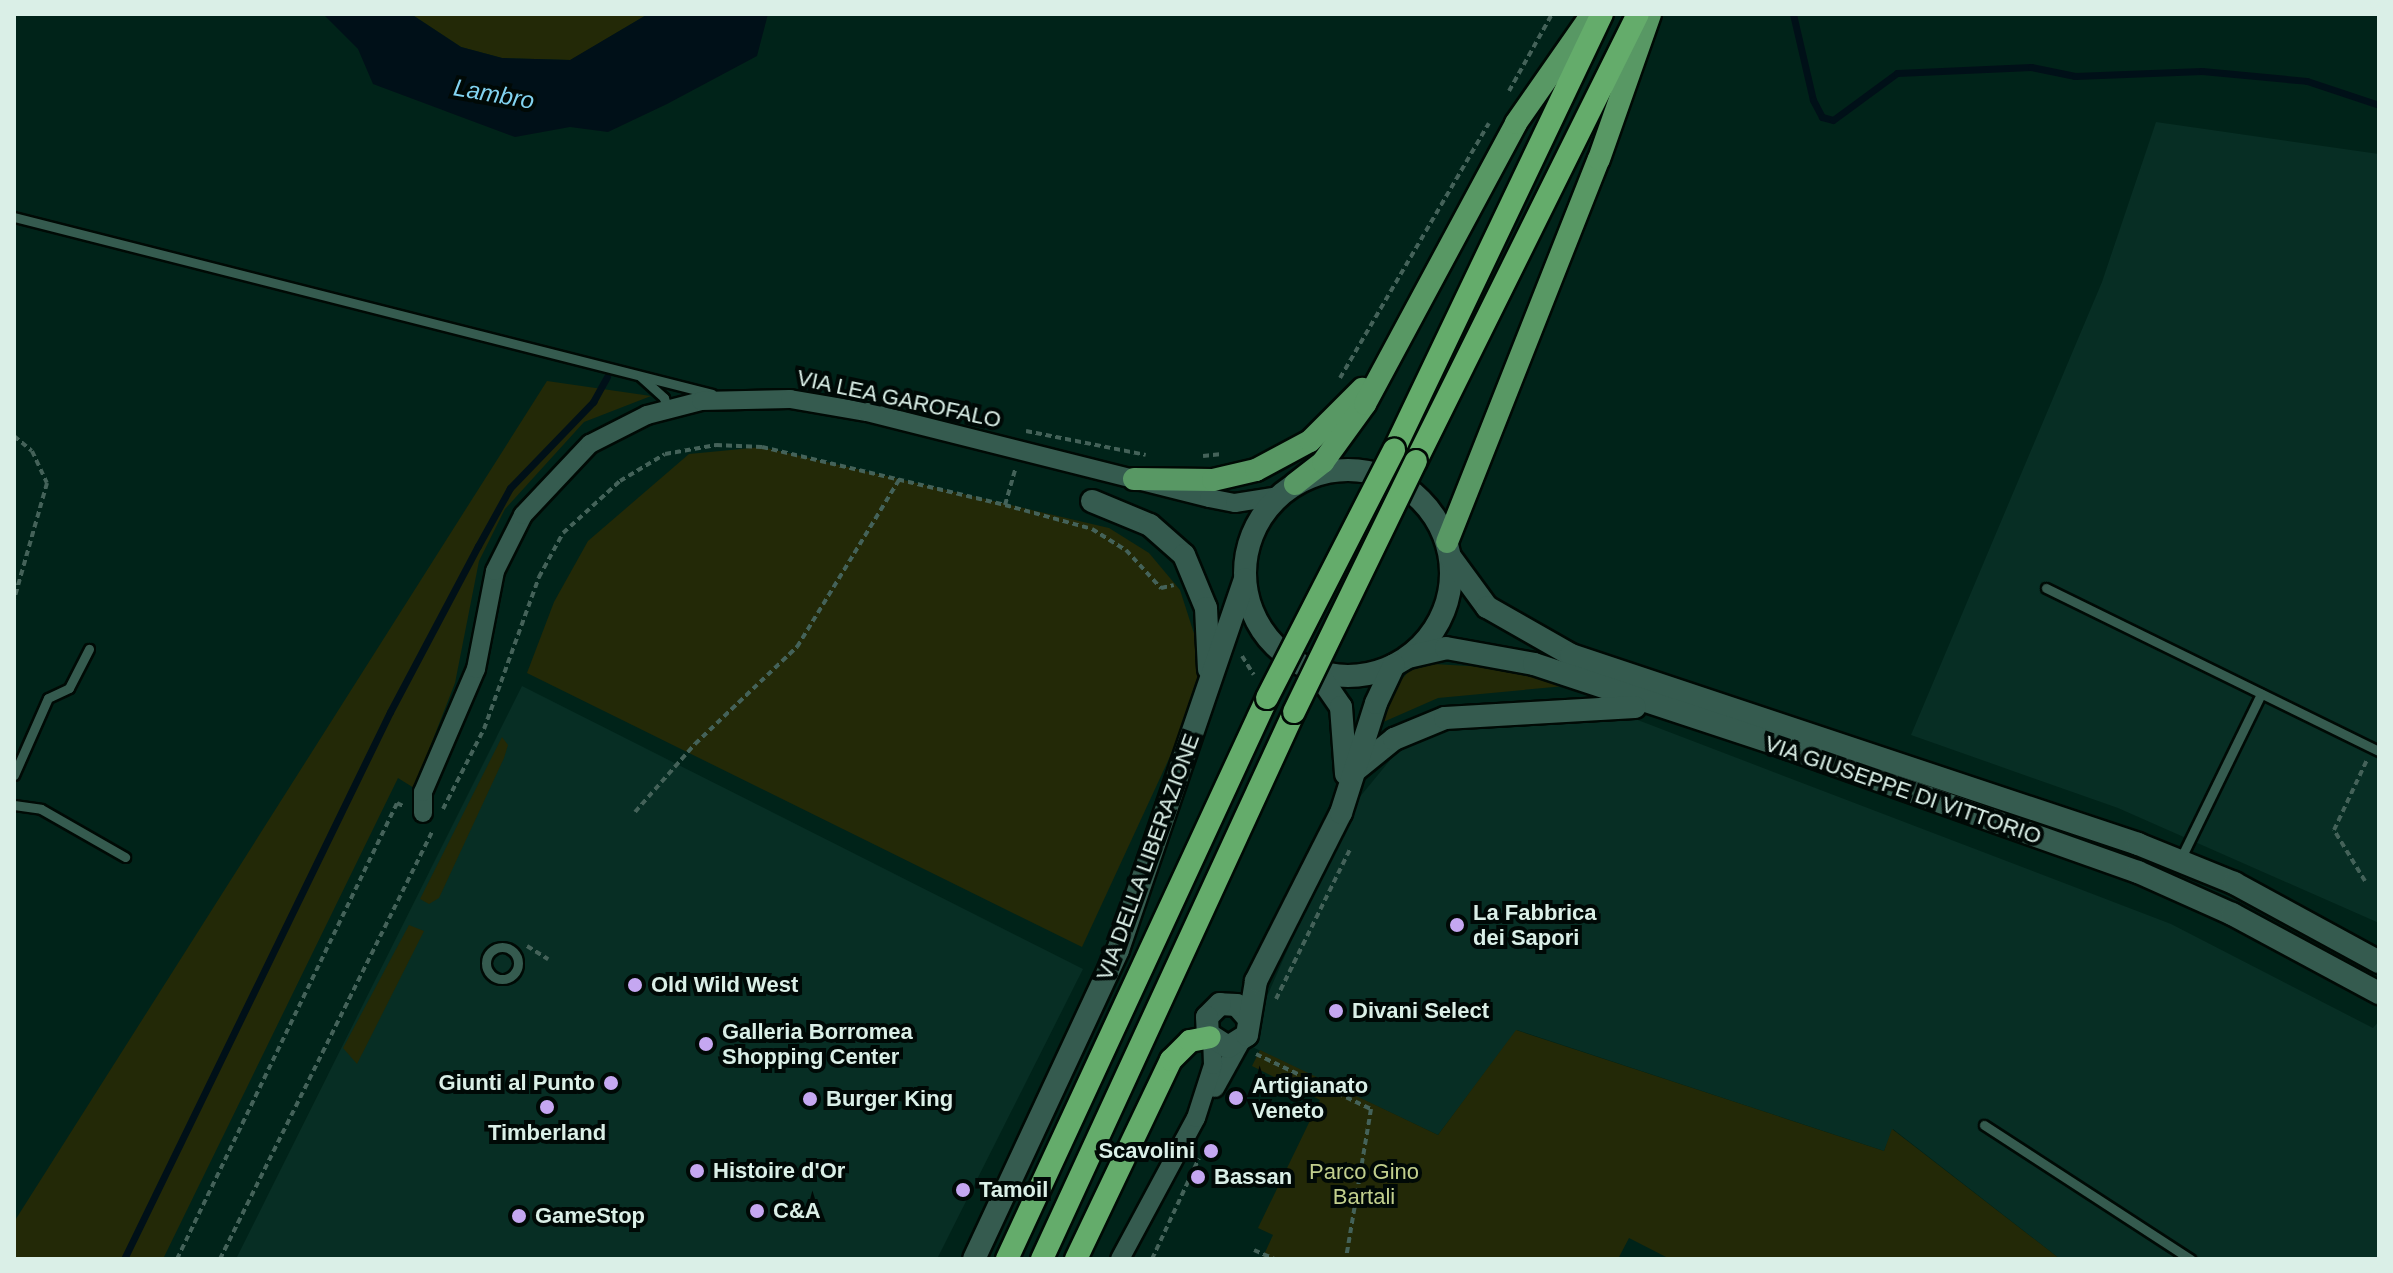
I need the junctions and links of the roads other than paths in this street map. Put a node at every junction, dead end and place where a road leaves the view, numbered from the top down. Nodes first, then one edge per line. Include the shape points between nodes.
1 (1592, 14) edge
2 (1602, 14) edge
3 (1638, 14) edge
4 (1650, 14) edge
5 (14, 217) edge
6 (1430, 285) junction
7 (638, 374) junction
8 (725, 398) junction
9 (668, 410) junction
10 (1134, 479) junction
11 (1287, 490) junction
12 (1092, 501) dead end
13 (1449, 550) junction
14 (1245, 579) junction
15 (2046, 588) dead end
16 (89, 649) dead end
17 (1401, 661) junction
18 (1317, 672) junction
19 (1210, 686) junction
20 (2261, 694) junction
21 (1657, 707) junction
22 (2378, 751) edge
23 (1356, 770) junction
24 (14, 775) edge
25 (1346, 799) junction
26 (14, 805) edge
27 (423, 814) road end
28 (125, 857) dead end
29 (2180, 860) junction
30 (1272, 948) junction
31 (2379, 962) edge
32 (2379, 993) edge
33 (1220, 1004) junction
34 (1249, 1019) junction
35 (1211, 1038) junction
36 (1246, 1046) junction
37 (1196, 1118) junction
38 (1984, 1125) dead end
39 (974, 1259) edge
40 (1007, 1259) edge
41 (1042, 1259) edge
42 (1076, 1259) edge
43 (1120, 1259) edge
44 (2190, 1259) edge

1 - 6 main road via 1534,92
2 - 40 highway, bridge via 1394,450 1267,698
3 - 41 highway, bridge via 1294,712
4 - 13 main road via 1599,159 1485,434
5 - 7 lane
6 - 10 main road via 1371,379 1297,450 1221,479
6 - 11 main road via 1350,428 1323,462
7 - 8 lane
7 - 9 lane via 664,398
8 - 9 street, VIA LEA GAROFALO
8 - 10 street, VIA LEA GAROFALO via 790,399 852,410
9 - 27 street, VIA LEA GAROFALO via 590,444 523,515 495,571 476,669 423,792
10 - 11 street, VIA LEA GAROFALO via 1235,503
11 - 13 main road via 1344,469 1395,480 1427,505
11 - 14 main road via 1250,540
12 - 19 main road via 1150,525 1184,555 1206,608
13 - 17 main road via 1442,616
13 - 29 main road, VIA GIUSEPPE DI VITTORIO via 1487,607 1505,622 1571,655
14 - 18 main road via 1250,606 1268,639 1284,655
14 - 19 main road, VIA DELLA LIBERAZIONE
15 - 20 lane
16 - 24 lane via 69,688 48,698
17 - 18 main road via 1364,675
17 - 21 main road, VIA GIUSEPPE DI VITTORIO via 1446,648 1479,651 1534,664
17 - 23 main road
18 - 25 main road via 1341,707
19 - 39 main road, VIA DELLA LIBERAZIONE via 1118,950
20 - 22 lane
20 - 29 lane
21 - 23 main road via 1445,718 1394,739
21 - 32 main road, VIA GIUSEPPE DI VITTORIO via 2138,872 2232,914
23 - 25 main road
25 - 30 main road
26 - 28 lane via 41,809
29 - 31 main road, VIA GIUSEPPE DI VITTORIO via 2274,903
30 - 33 main road
30 - 34 main road via 1256,981
33 - 34 main road via 1235,1004
33 - 35 main road via 1207,1017
34 - 36 main road
35 - 36 main road via 1228,1047
35 - 37 street via 1213,1065
35 - 42 highway via 1190,1041 1171,1060
36 - 37 street
37 - 43 street
38 - 44 lane

